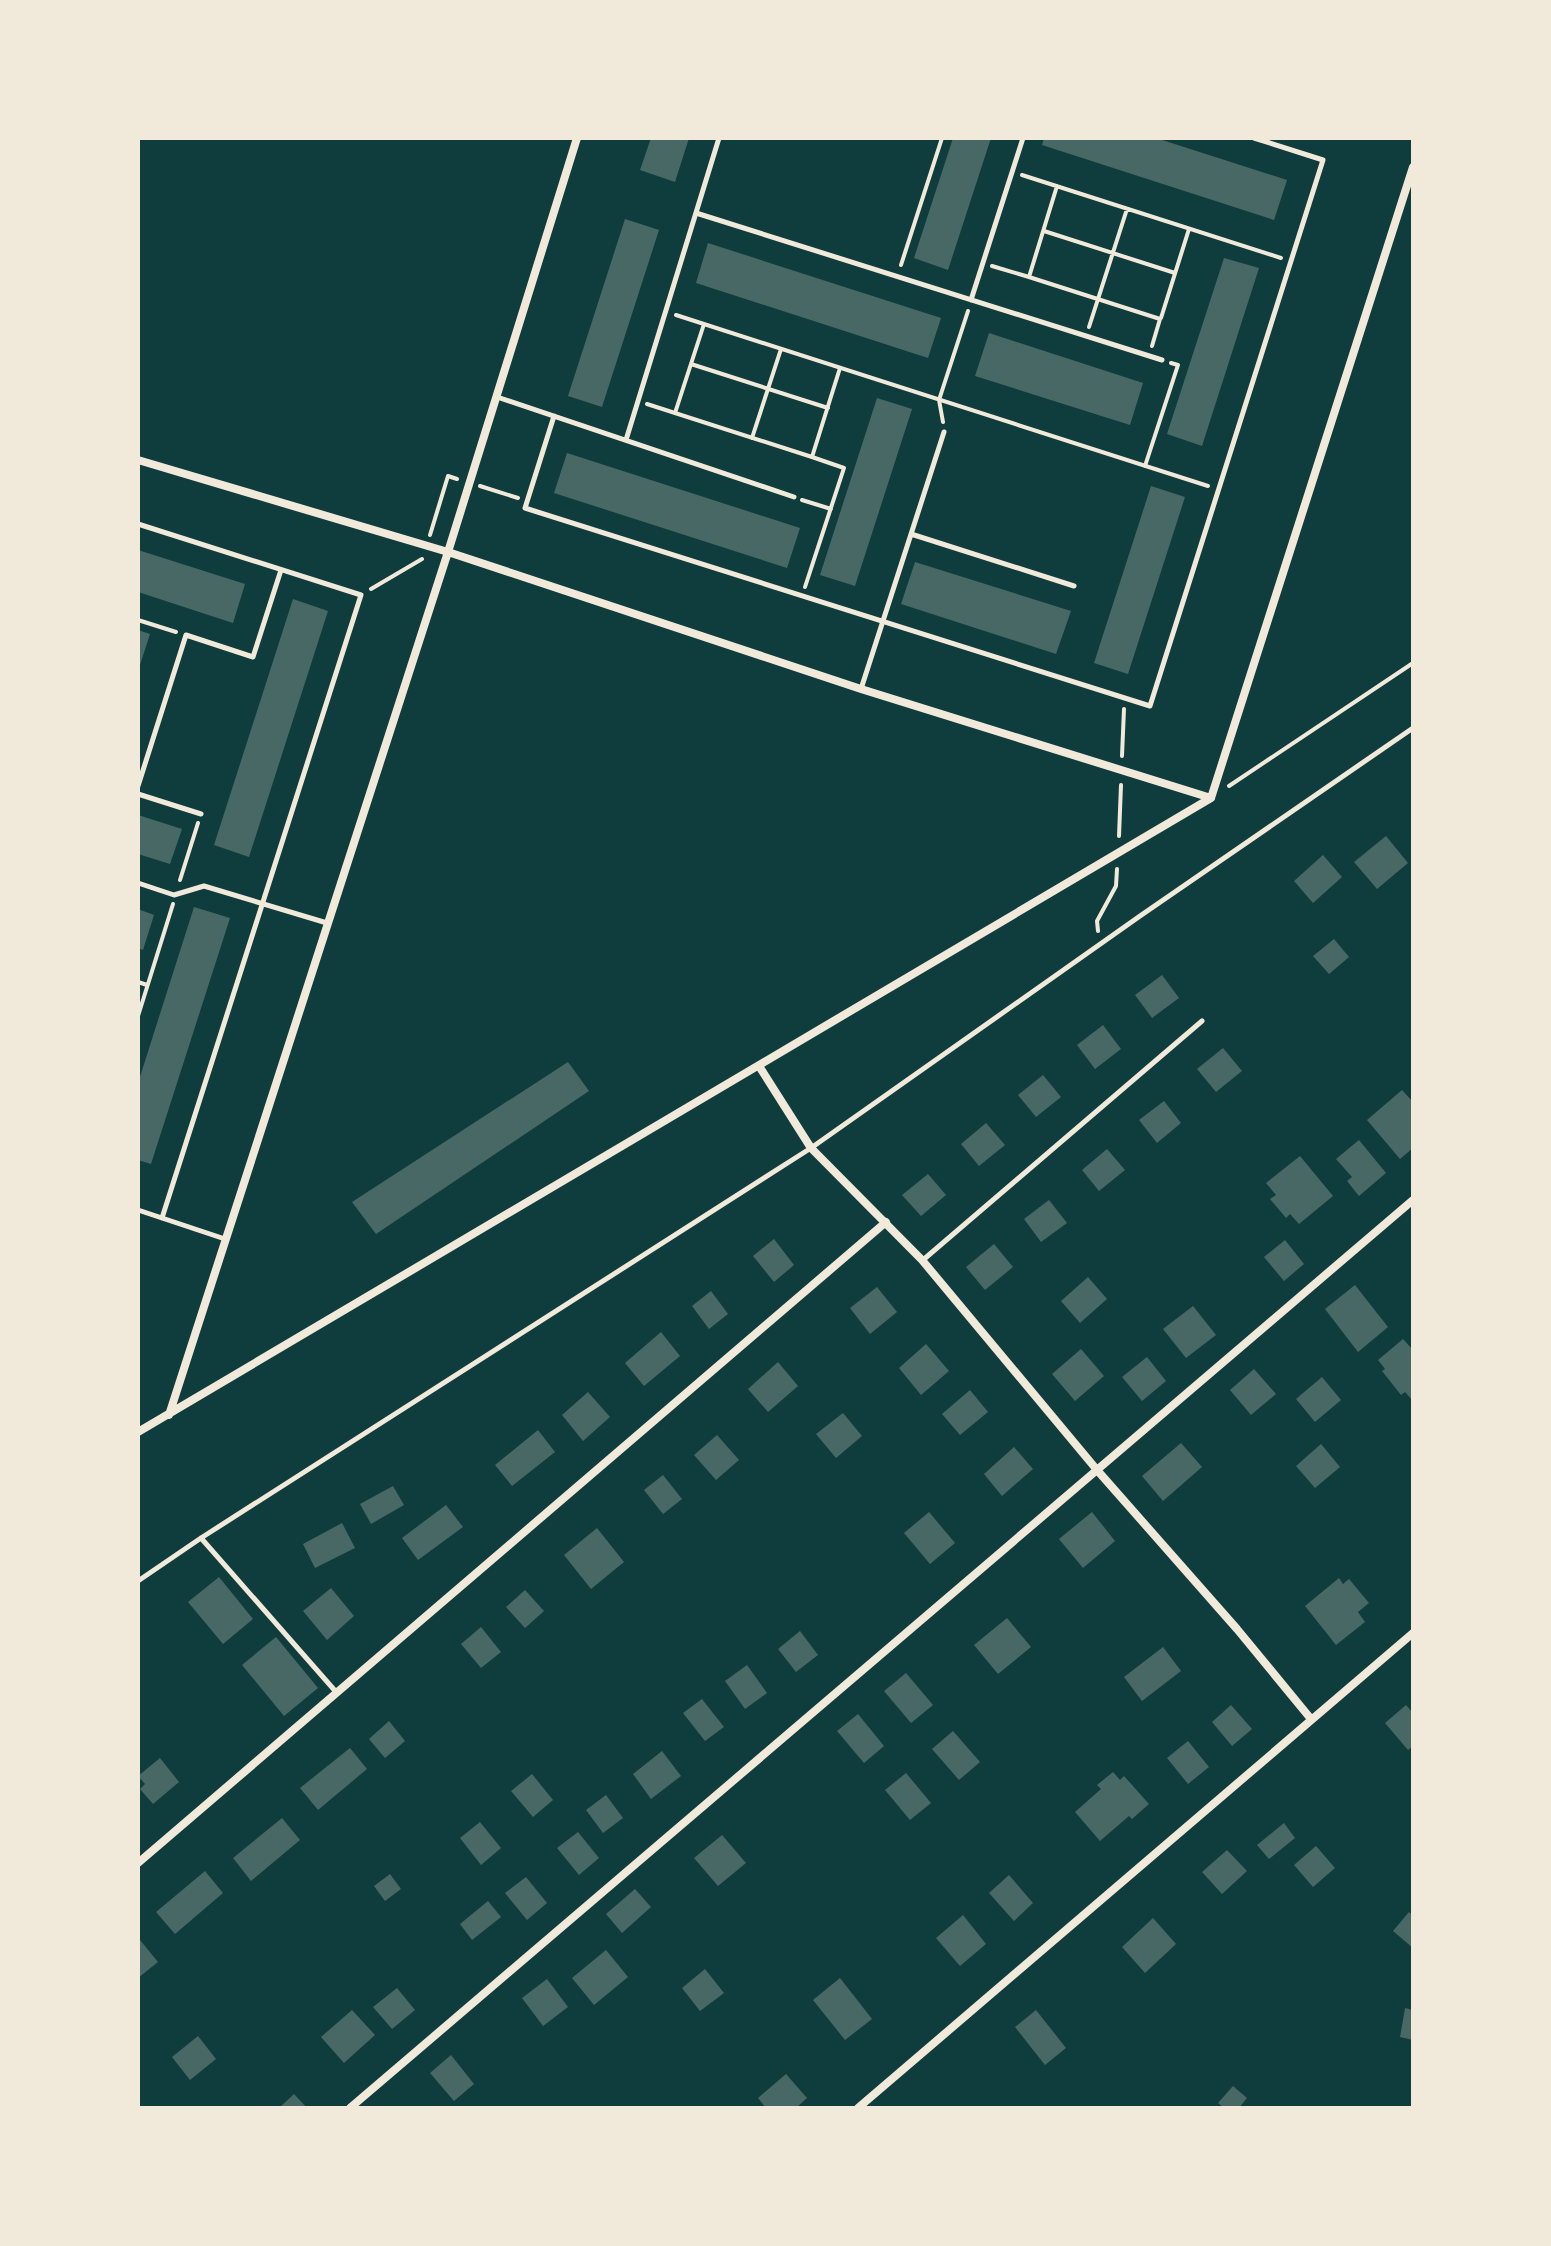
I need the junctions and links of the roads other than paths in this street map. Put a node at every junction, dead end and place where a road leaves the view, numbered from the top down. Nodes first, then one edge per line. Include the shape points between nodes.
1 (577, 138) edge
2 (719, 138) edge
3 (1023, 138) edge
4 (1254, 138) edge
5 (1413, 167) edge
6 (696, 213) junction
7 (971, 300) junction
8 (1162, 360) road end
9 (497, 397) junction
10 (554, 416) junction
11 (944, 432) road end
12 (626, 440) junction
13 (138, 460) edge
14 (794, 497) road end
15 (138, 524) edge
16 (911, 534) junction
17 (448, 552) junction
18 (281, 570) junction
19 (1074, 586) dead end
20 (883, 622) junction
21 (861, 689) junction
22 (1413, 728) edge
23 (138, 786) edge
24 (138, 794) edge
25 (1211, 798) junction
26 (201, 814) road end
27 (138, 883) edge
28 (264, 903) junction
29 (327, 923) junction
30 (1202, 1021) dead end
31 (759, 1066) junction
32 (811, 1148) junction
33 (1413, 1200) edge
34 (138, 1210) edge
35 (162, 1218) junction
36 (886, 1222) junction
37 (225, 1239) junction
38 (922, 1260) junction
39 (169, 1415) junction
40 (138, 1432) edge
41 (1097, 1470) junction
42 (201, 1538) junction
43 (138, 1581) edge
44 (1413, 1633) edge
45 (337, 1693) junction
46 (1311, 1719) junction
47 (138, 1863) edge
48 (350, 2108) edge
49 (858, 2108) edge

1 - 9 street
2 - 6 lane
3 - 7 lane
4 - 20 lane via 1323,160 1150,706
5 - 25 street
6 - 7 lane
6 - 12 lane
7 - 8 lane
9 - 10 lane
9 - 17 street
10 - 12 lane
10 - 20 lane via 525,508
11 - 16 lane
12 - 14 lane
13 - 17 street
15 - 18 lane
16 - 19 lane
16 - 20 lane
17 - 21 street
17 - 29 street
18 - 23 lane via 253,657 186,635
18 - 28 lane via 361,595
20 - 21 lane
21 - 25 street
22 - 32 lane
24 - 26 lane
25 - 31 street
27 - 28 lane via 176,894 204,886
28 - 29 lane
28 - 35 lane
29 - 37 street
30 - 38 lane
31 - 32 street
31 - 39 street
32 - 36 street
32 - 42 lane
33 - 41 street
34 - 35 lane
35 - 37 lane
36 - 38 street
36 - 45 street
37 - 39 street
38 - 41 street
39 - 40 street
41 - 46 street
41 - 48 street
42 - 43 lane
42 - 45 lane
44 - 46 street
45 - 47 street
46 - 49 street

